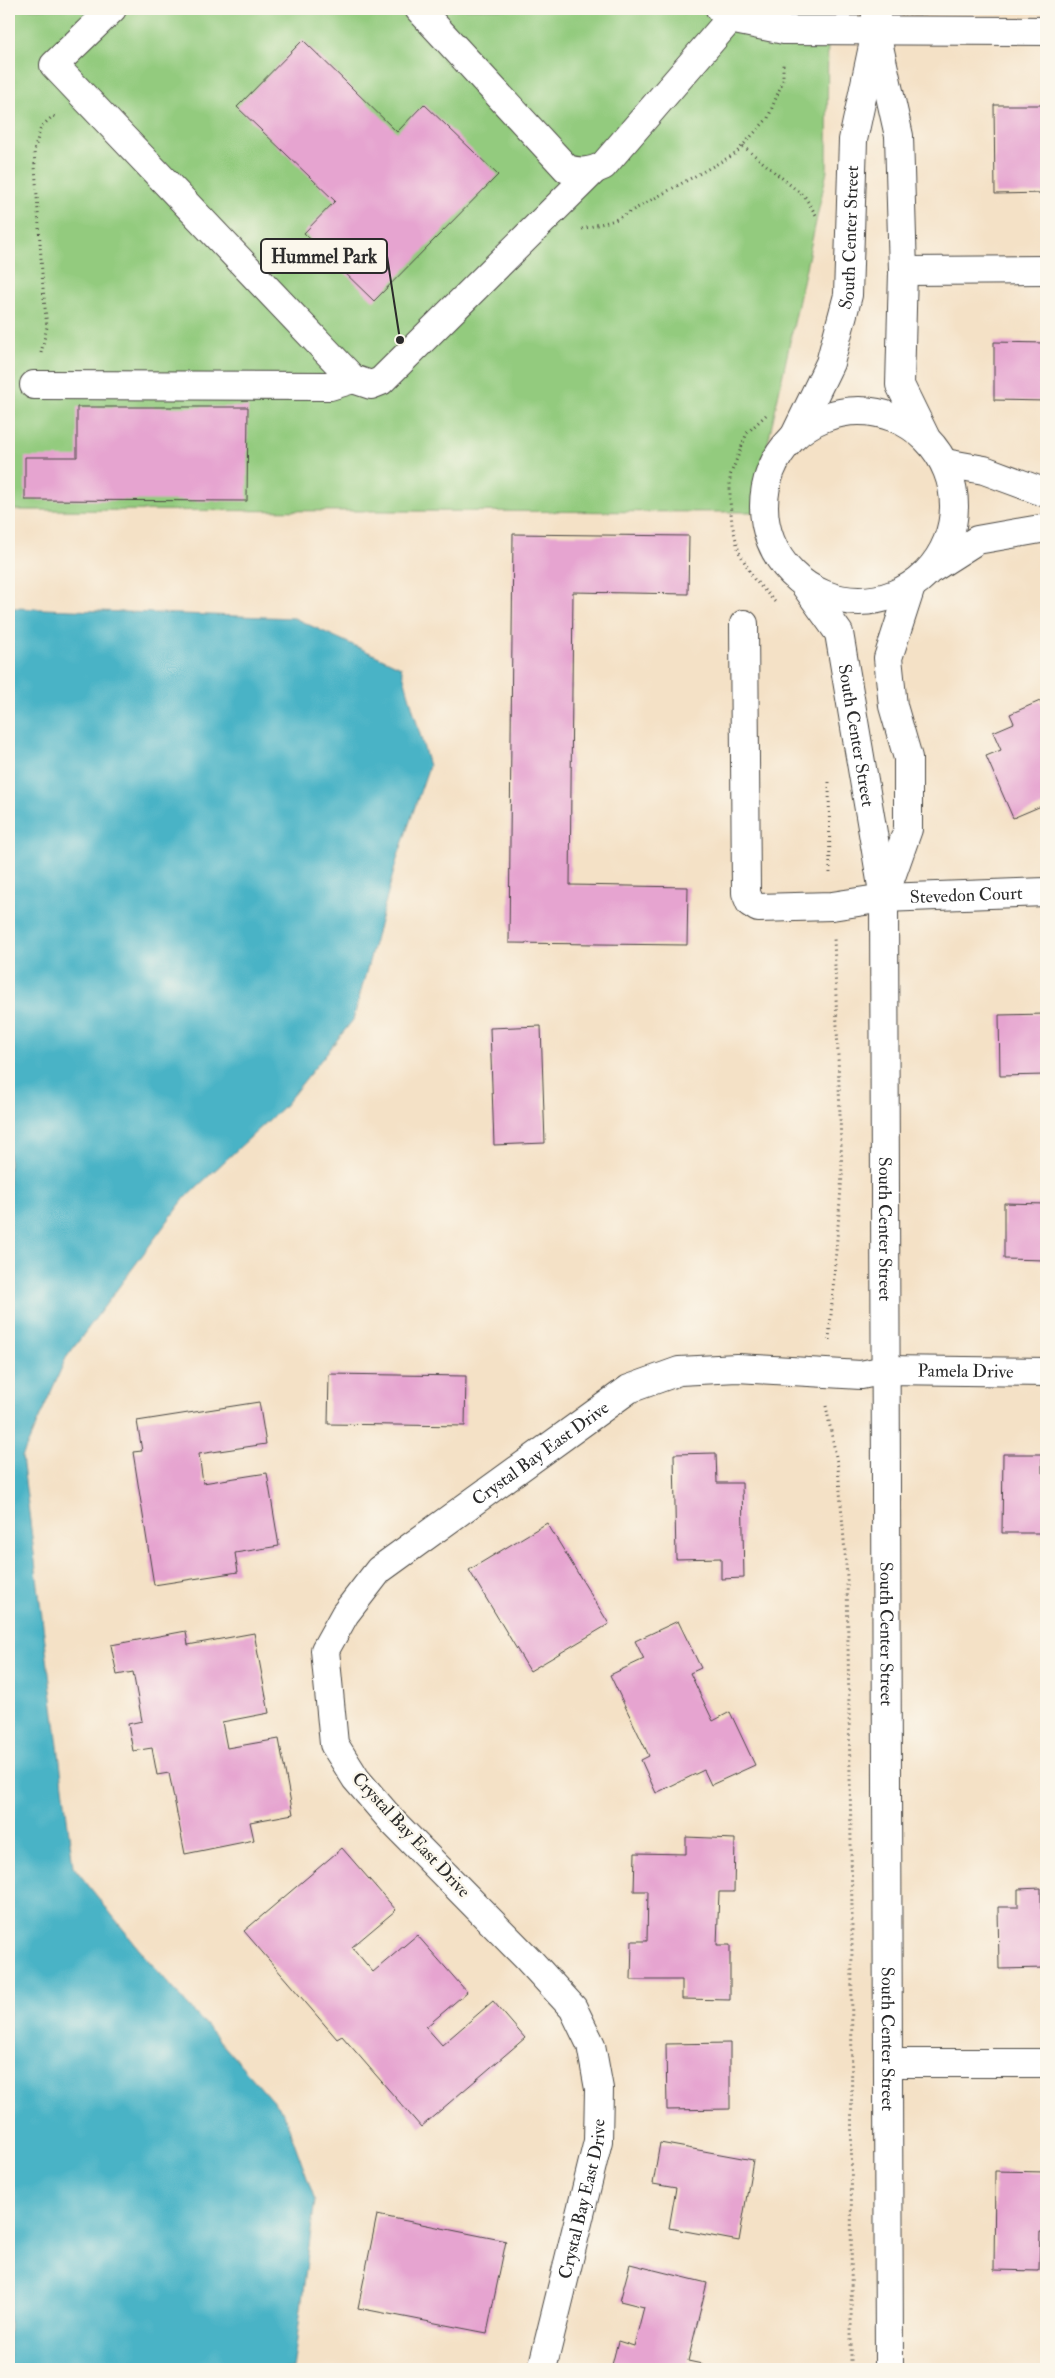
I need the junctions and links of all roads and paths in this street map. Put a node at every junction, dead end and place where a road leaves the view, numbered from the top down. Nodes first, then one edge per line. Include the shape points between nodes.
1 (112, 9) edge
2 (419, 9) edge
3 (725, 14) edge
4 (876, 20) edge
5 (1046, 31) edge
6 (783, 80) dead end
7 (61, 120) dead end
8 (743, 146) junction
9 (593, 171) junction
10 (818, 219) dead end
11 (579, 230) dead end
12 (1046, 270) edge
13 (903, 271) junction
14 (353, 378) junction
15 (34, 385) joint
16 (768, 412) dead end
17 (794, 436) junction
18 (926, 437) junction
19 (945, 463) junction
20 (1046, 493) edge
21 (1046, 528) edge
22 (932, 568) junction
23 (804, 584) junction
24 (911, 587) junction
25 (781, 608) dead end
26 (744, 624) dead end
27 (829, 781) dead end
28 (1046, 892) edge
29 (884, 898) junction
30 (832, 906) junction
31 (886, 1370) junction
32 (1046, 1372) edge
33 (830, 1374) junction
34 (889, 2063) junction
35 (1046, 2063) edge
36 (542, 2369) edge
37 (851, 2369) edge
38 (890, 2369) edge

1 - 14 main road via 54,65
2 - 9 main road via 567,169
3 - 4 main road via 784,30
3 - 9 main road via 603,166
4 - 5 main road
4 - 13 main road via 900,136
4 - 17 main road, South Center Street via 853,140 848,295 830,364
6 - 8 path via 768,118
7 - 15 path via 53,116 41,127 34,151 47,327
8 - 10 path via 805,196
8 - 11 path via 688,182 615,220
9 - 14 main road via 381,381 371,384
12 - 13 main road
13 - 18 main road via 900,384
14 - 15 main road via 330,386
16 - 25 path via 747,433 730,476 730,500 739,552 754,579
17 - 18 main road via 827,417 846,412 874,412 902,421
17 - 23 main road via 776,458 766,484 764,512 770,539 783,564
18 - 19 main road
19 - 20 main road via 984,470
19 - 22 main road via 954,489 955,517 947,544
21 - 22 main road via 977,540
22 - 24 main road
23 - 24 main road via 829,597 857,602 885,598
23 - 29 main road, South Center Street via 839,633
24 - 29 main road, South Center Street via 888,658 893,706 908,758 908,829
26 - 30 main road, Stevedon Court via 746,893 750,903 758,908
27 - 30 path
28 - 29 main road, Stevedon Court
29 - 30 main road, Stevedon Court
29 - 31 main road, South Center Street
30 - 33 path via 842,1175 829,1326
31 - 32 main road, Pamela Drive
31 - 33 main road, Crystal Bay East Drive via 861,1375
31 - 34 main road, South Center Street
33 - 36 main road, Crystal Bay East Drive via 737,1368 679,1371 629,1389 379,1570 345,1614 325,1650 334,1744 356,1779 392,1821 573,2008 591,2045 599,2089 598,2141
33 - 37 path via 826,1409 838,1467 847,1576 852,1910
34 - 35 main road
34 - 38 main road, South Center Street

